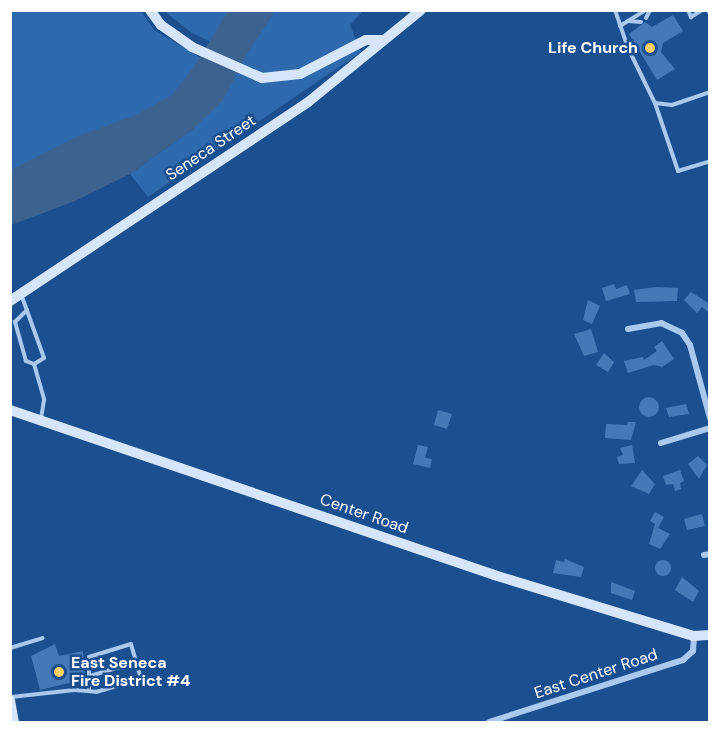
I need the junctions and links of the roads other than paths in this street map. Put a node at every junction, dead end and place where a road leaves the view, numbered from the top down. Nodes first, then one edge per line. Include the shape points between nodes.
1 (150, 10) edge
2 (421, 10) edge
3 (615, 10) edge
4 (648, 10) edge
5 (688, 10) edge
6 (702, 10) edge
7 (646, 18) dead end
8 (627, 21) junction
9 (641, 22) dead end
10 (620, 26) junction
11 (382, 40) junction
12 (710, 92) edge
13 (656, 103) junction
14 (710, 161) edge
15 (21, 293) junction
16 (10, 301) edge
17 (27, 310) junction
18 (628, 329) dead end
19 (34, 364) junction
20 (10, 410) edge
21 (710, 418) edge
22 (40, 420) junction
23 (710, 428) edge
24 (661, 443) dead end
25 (710, 635) edge
26 (694, 636) junction
27 (43, 638) dead end
28 (10, 648) edge
29 (136, 662) junction
30 (90, 676) junction
31 (89, 691) junction
32 (10, 698) edge
33 (14, 723) edge
34 (489, 723) edge

1 - 11 main road via 161,25 192,47 262,78 300,74 366,40
2 - 11 main road, Seneca Street
3 - 10 lane
4 - 7 lane
4 - 8 lane
5 - 6 lane via 691,16
8 - 9 lane
8 - 10 lane
10 - 13 lane
11 - 15 main road, Seneca Street via 307,103
12 - 13 lane via 672,105
13 - 14 lane via 678,171
15 - 16 main road, Seneca Street
15 - 17 lane
17 - 19 lane via 44,358
17 - 19 lane via 15,322 26,361
18 - 21 street via 662,324 682,333 690,345
19 - 22 lane via 44,400
20 - 22 main road, Center Road
22 - 26 main road, Center Road via 494,575
23 - 24 street
25 - 26 main road, Center Road
26 - 34 street, East Center Road via 693,651 683,660
27 - 28 lane
29 - 30 lane
29 - 30 lane via 131,644 89,657
29 - 31 lane via 141,679
30 - 31 lane
31 - 32 lane
32 - 33 main road

